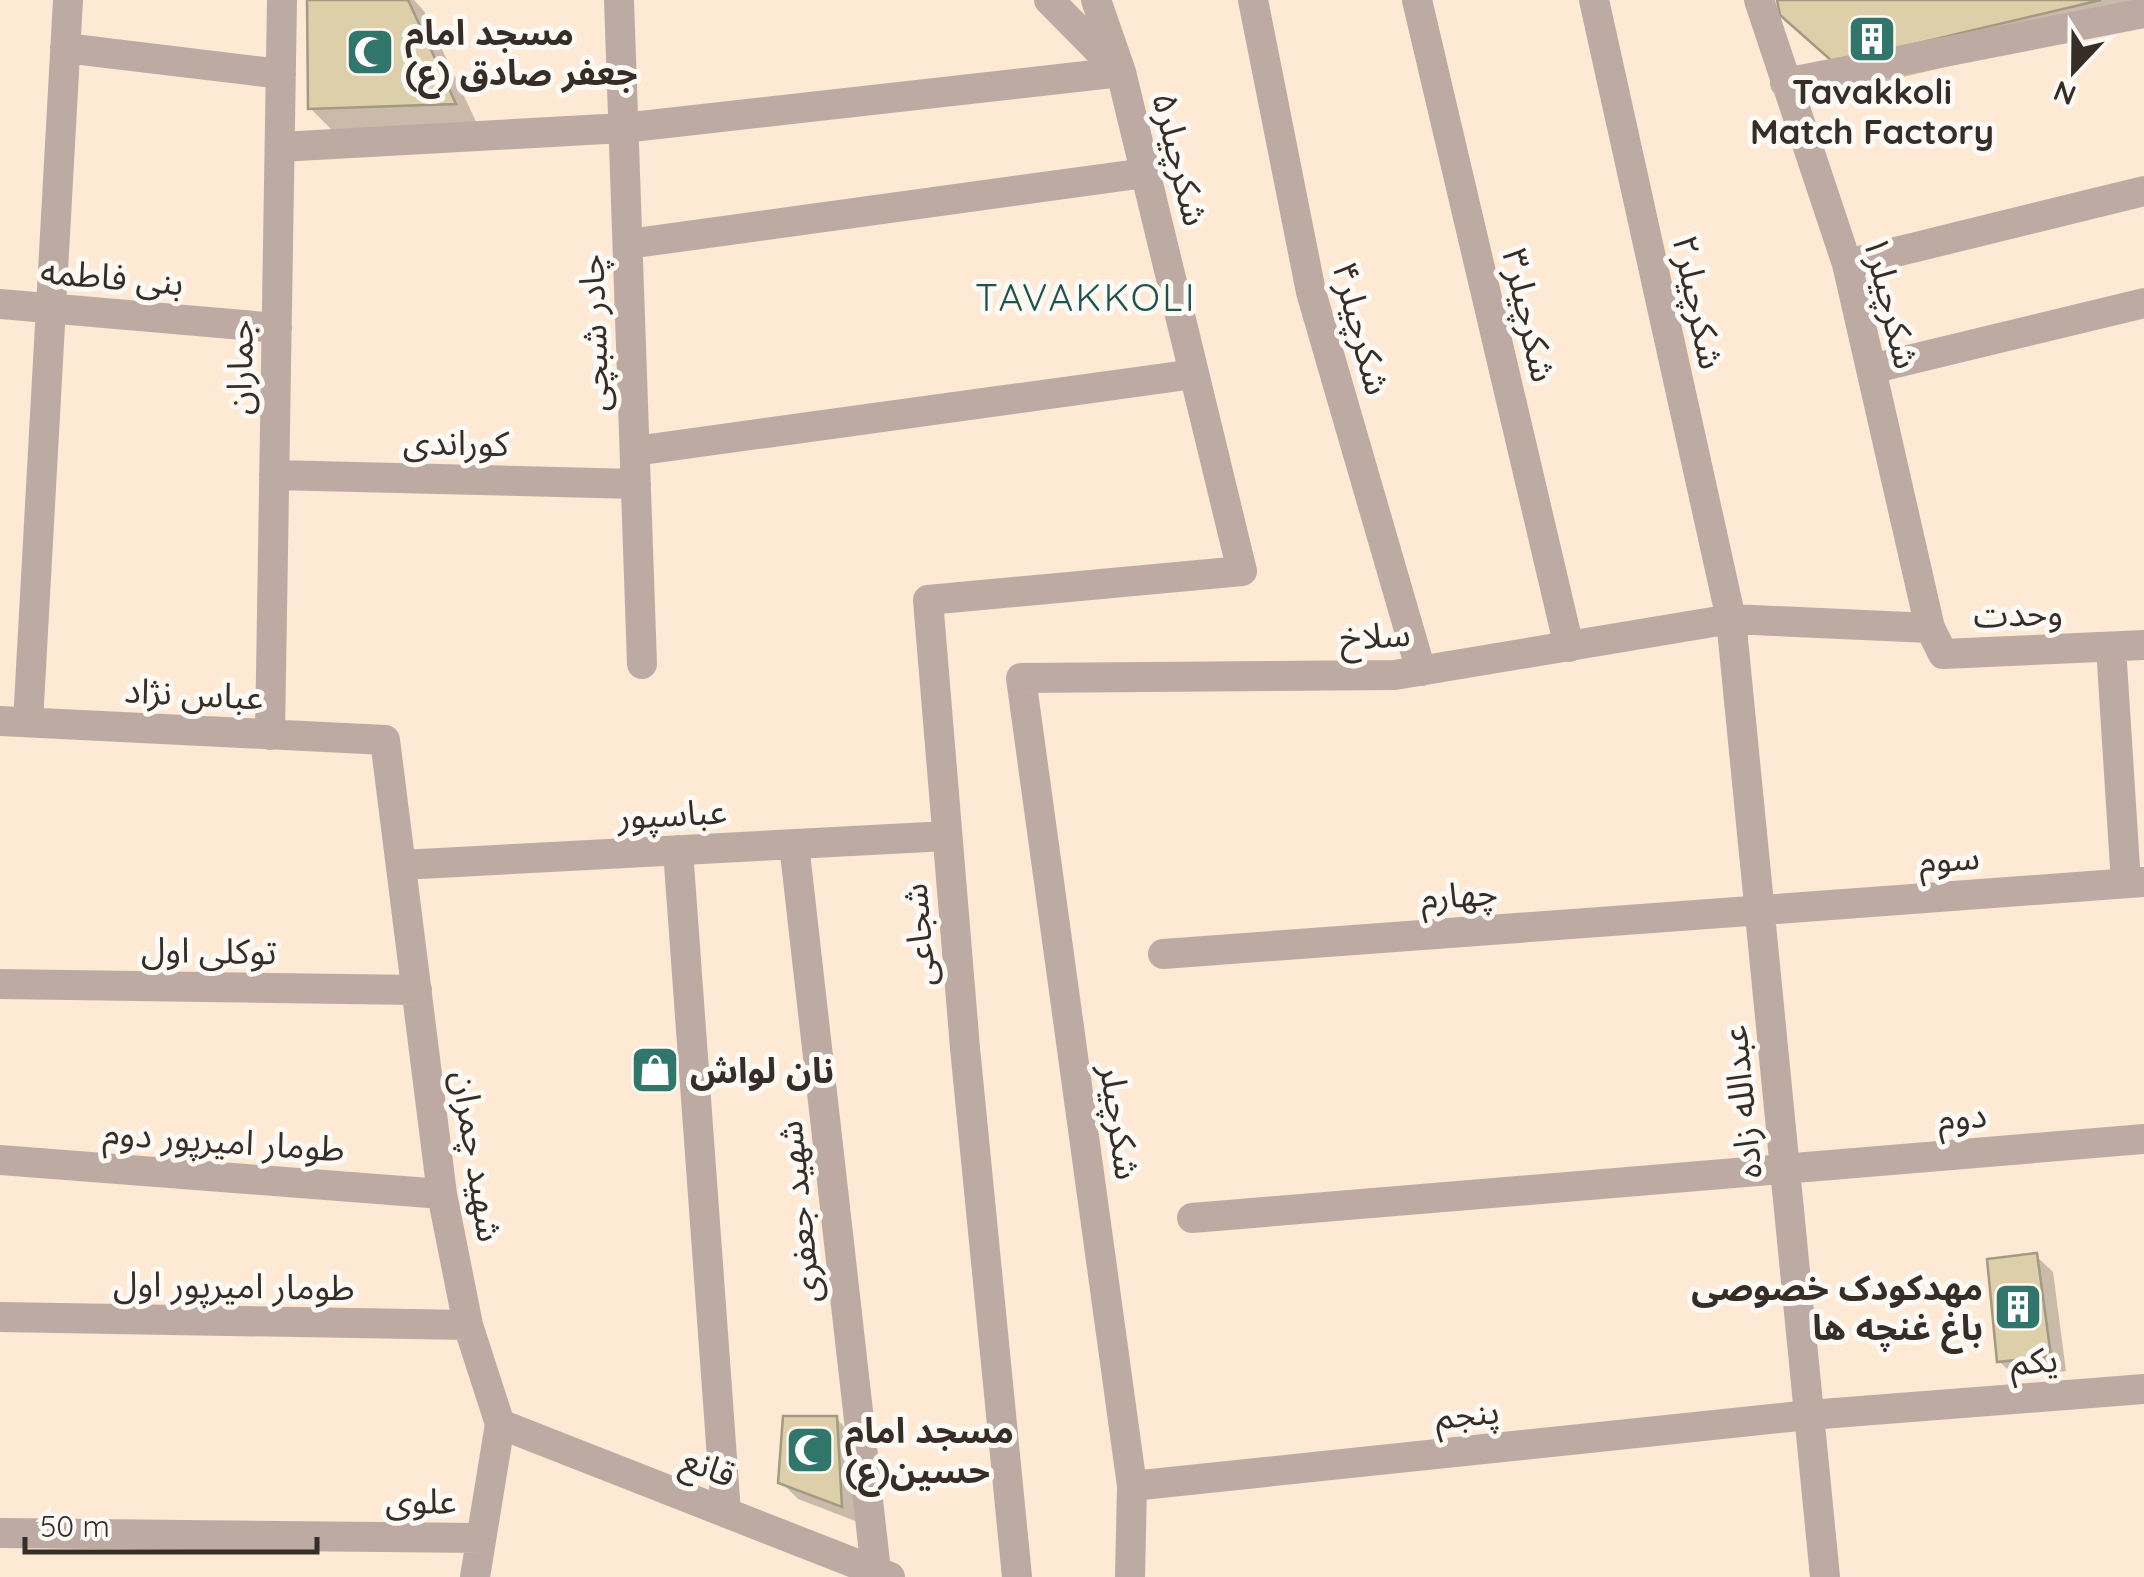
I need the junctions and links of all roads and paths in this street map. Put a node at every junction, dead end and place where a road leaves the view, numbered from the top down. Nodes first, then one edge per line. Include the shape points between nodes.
1 (68, 0) edge
2 (282, 0) edge
3 (619, 0) edge
4 (1049, 0) edge
5 (1096, 0) edge
6 (1253, 0) edge
7 (1418, 0) edge
8 (1594, 0) edge
9 (1759, 0) edge
10 (2144, 13) edge
11 (65, 48) junction
12 (1121, 72) junction
13 (281, 74) junction
14 (1784, 84) junction
15 (624, 128) junction
16 (280, 147) junction
17 (1146, 173) junction
18 (2144, 191) edge
19 (628, 244) junction
20 (1847, 264) junction
21 (0, 304) edge
22 (2144, 304) edge
23 (51, 308) junction
24 (277, 328) junction
25 (1871, 369) junction
26 (1194, 374) junction
27 (635, 451) junction
28 (274, 475) junction
29 (636, 484) junction
30 (1242, 571) joint
31 (1731, 620) junction
32 (1930, 628) junction
33 (2144, 645) edge
34 (1569, 647) junction
35 (2111, 647) junction
36 (642, 664) dead end
37 (1421, 671) junction
38 (1021, 678) joint
39 (14, 722) edge
40 (270, 734) junction
41 (385, 740) joint
42 (948, 836) junction
43 (794, 844) junction
44 (678, 850) junction
45 (401, 865) junction
46 (2135, 882) edge
47 (1760, 910) junction
48 (1163, 954) dead end
49 (0, 984) edge
50 (416, 990) junction
51 (2144, 1139) edge
52 (0, 1160) edge
53 (1785, 1168) junction
54 (442, 1194) junction
55 (1192, 1218) dead end
56 (0, 1317) edge
57 (468, 1325) junction
58 (2144, 1389) edge
59 (1809, 1415) junction
60 (500, 1424) junction
61 (1132, 1486) junction
62 (726, 1513) junction
63 (0, 1532) edge
64 (481, 1538) junction
65 (883, 1574) edge
66 (475, 1577) edge
67 (1017, 1577) edge
68 (1130, 1577) edge
69 (1825, 1577) edge

1 - 11 street
2 - 13 street, جماران
3 - 15 street, چادر شبچی
4 - 12 street
5 - 12 street, شکرچیلر۵
6 - 37 street, شکرچیلر۴ via 1311,292
7 - 34 street, شکرچیلر۳
8 - 31 street, شکرچیلر۲
9 - 14 street, شکرچیلر۱
10 - 14 street
11 - 13 street
11 - 23 street
12 - 15 street
12 - 17 street, شکرچیلر۵
13 - 16 street, جماران
14 - 20 street, شکرچیلر۱
15 - 16 street
15 - 19 street, چادر شبچی
16 - 24 street, جماران
17 - 19 street
17 - 26 street, شکرچیلر۵
18 - 20 street
19 - 27 street, چادر شبچی
20 - 25 street, شکرچیلر۱
21 - 23 street, بنی فاطمه
22 - 25 street
23 - 24 street, بنی فاطمه
23 - 39 street
24 - 28 street, جماران
25 - 32 street, شکرچیلر۱
26 - 27 street
26 - 30 street, شکرچیلر۵
27 - 29 street, چادر شبچی
28 - 29 street, کوراندی
28 - 40 street, جماران
29 - 36 street, چادر شبچی
30 - 42 street, شجاعی via 928,600
31 - 32 street, وحدت
31 - 34 street, سلاخ
31 - 47 street, عبدالله زاده
32 - 35 street, وحدت via 1943,654
33 - 35 street, وحدت
34 - 37 street, سلاخ
35 - 46 street
37 - 38 street, سلاخ
38 - 61 street, شکرچیلر
39 - 40 street, عباس نژاد
40 - 41 street, عباس نژاد
41 - 45 street, شهید چمران
42 - 43 street, عباسپور
42 - 67 street, شجاعی
43 - 44 street, عباسپور
43 - 65 street, شهید جعفری
44 - 45 street, عباسپور
44 - 62 street
45 - 50 street, شهید چمران
46 - 47 street, سوم
47 - 48 street, چهارم
47 - 53 street, عبدالله زاده
49 - 50 street, توکلی اول
50 - 54 street, شهید چمران
51 - 53 street, دوم
52 - 54 street, طومار امیرپور دوم
53 - 55 street, دوم
53 - 59 street, عبدالله زاده
54 - 57 street, شهید چمران
56 - 57 street, طومار امیرپور اول
57 - 60 street, شهید چمران
58 - 59 street, یکم
59 - 61 street, پنجم
59 - 69 street, عبدالله زاده
60 - 62 street, قانع
60 - 64 street, شهید چمران
61 - 68 street, شکرچیلر
62 - 65 street, قانع
63 - 64 street, علوی
64 - 66 street, شهید چمران

